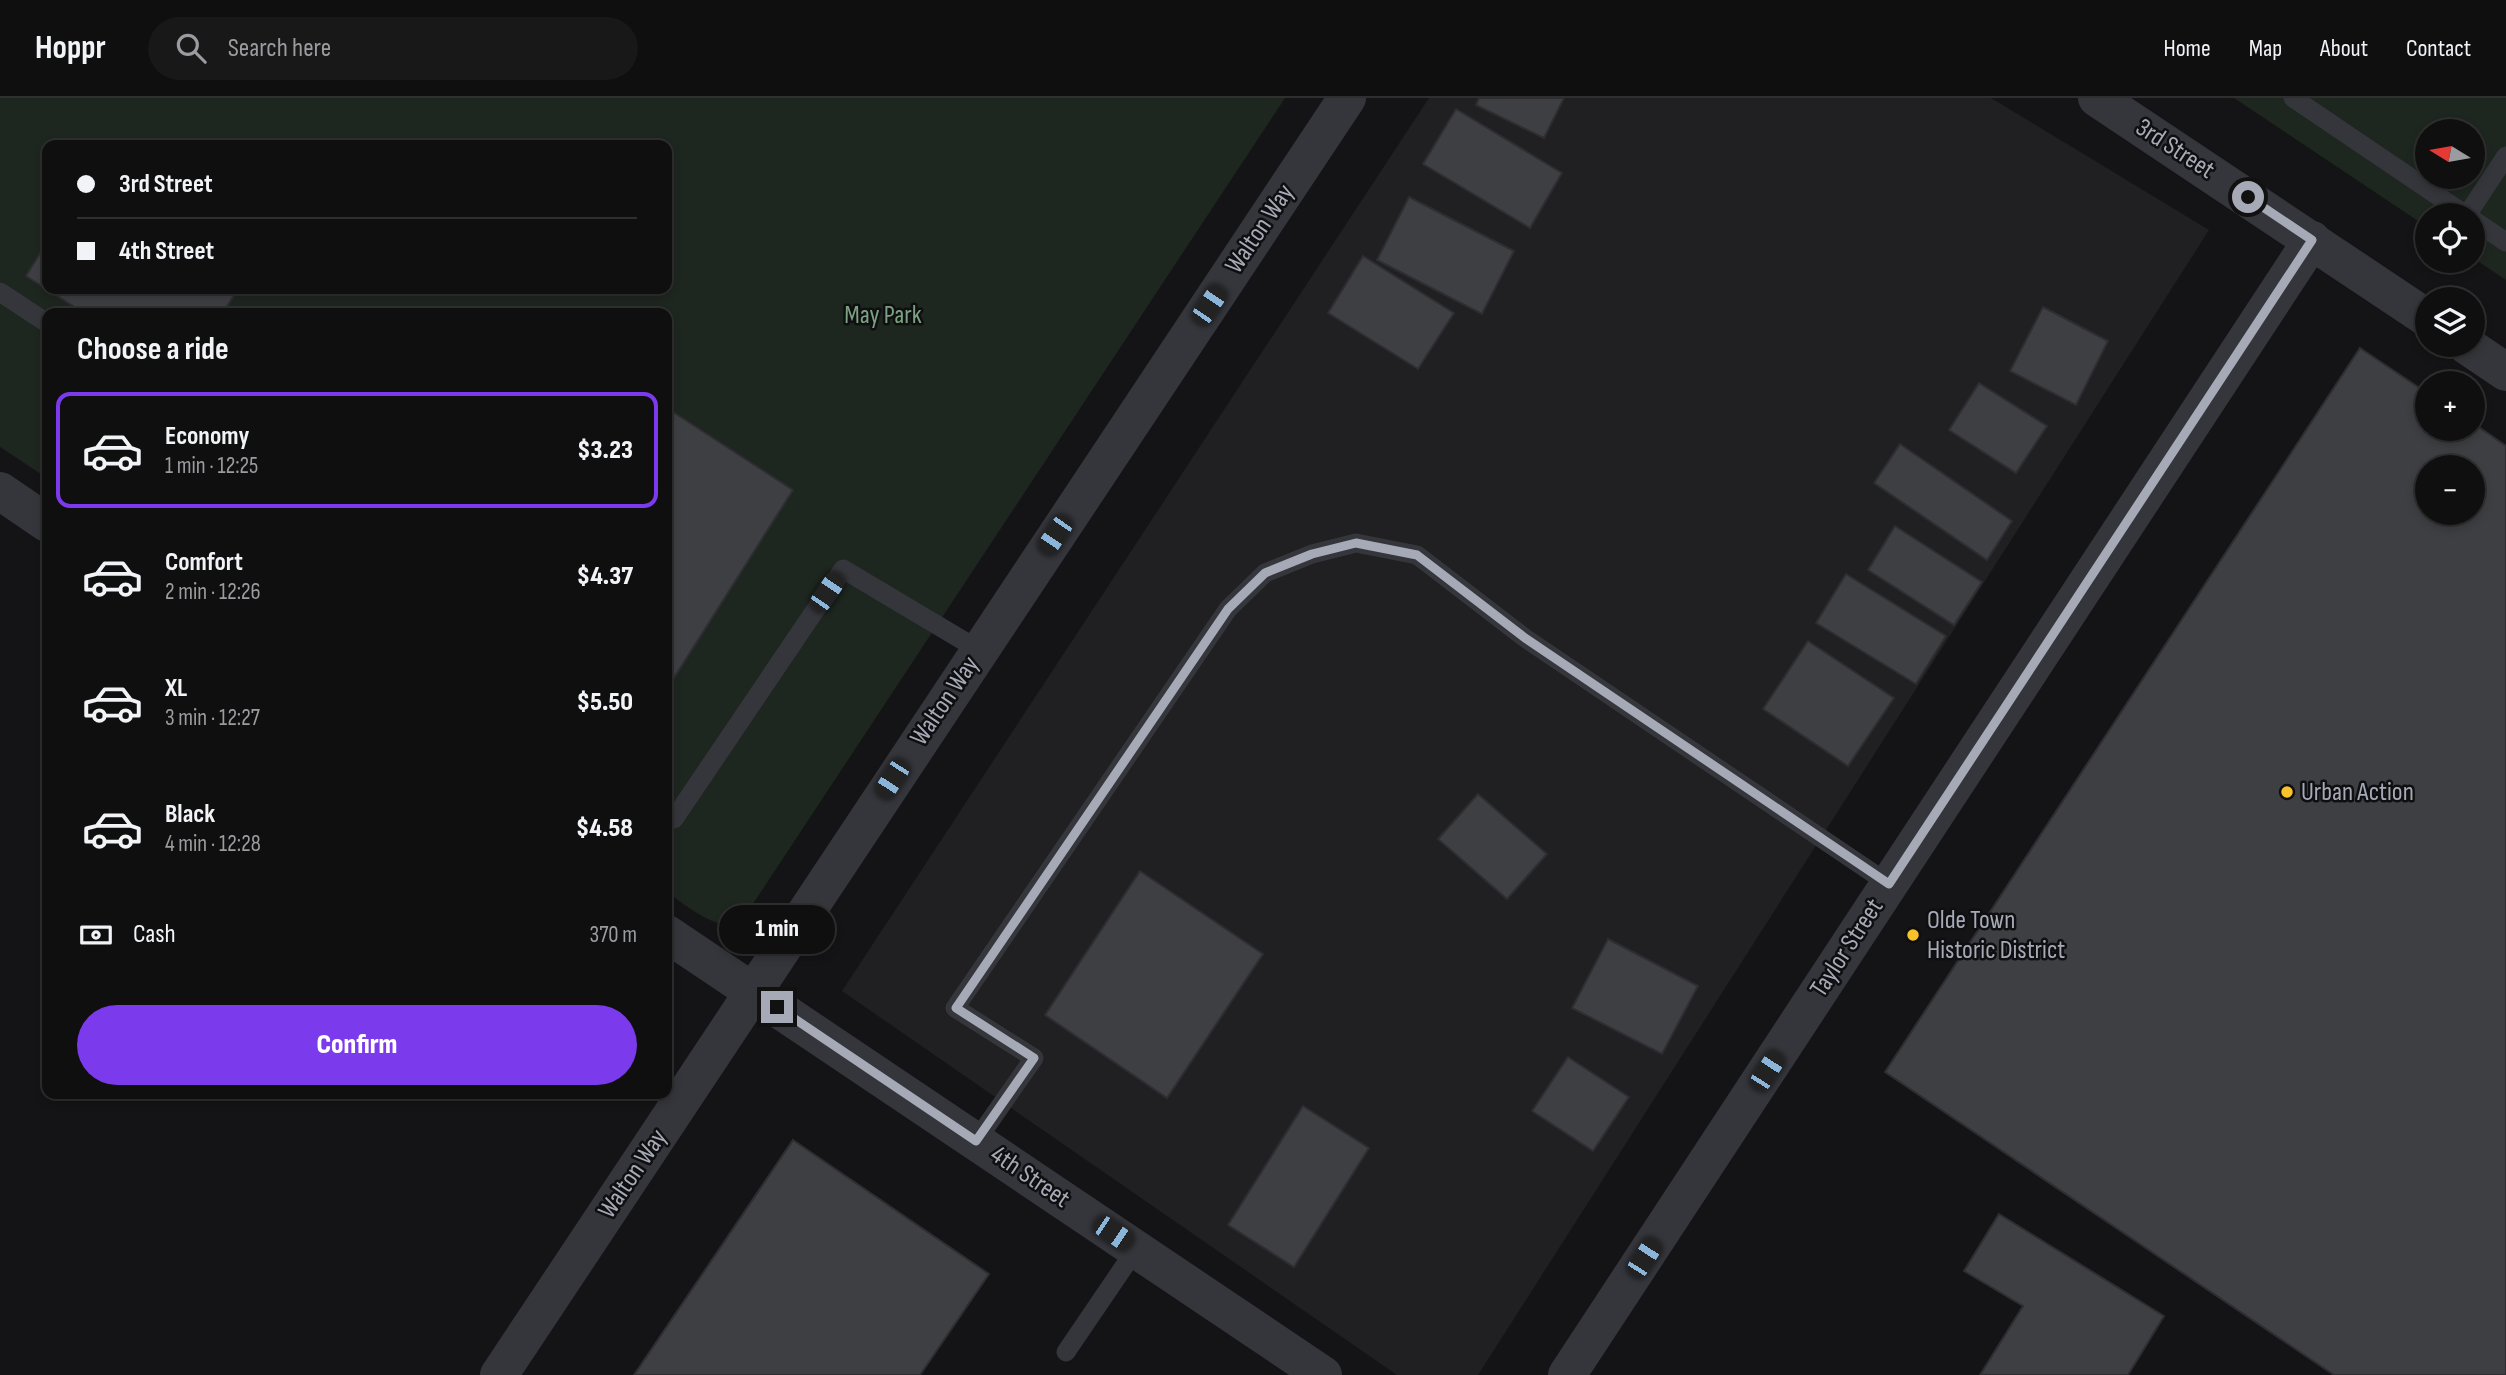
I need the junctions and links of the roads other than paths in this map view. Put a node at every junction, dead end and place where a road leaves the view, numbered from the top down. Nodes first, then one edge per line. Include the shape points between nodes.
1 (1347, 98) edge
2 (2096, 98) edge
3 (2293, 98) edge
4 (2506, 156) edge
5 (2449, 203) edge
6 (2475, 203) edge
7 (2485, 228) edge
8 (2312, 240) junction
9 (2506, 242) edge
10 (0, 292) edge
11 (2415, 310) edge
12 (42, 320) edge
13 (2484, 357) edge
14 (2506, 372) edge
15 (0, 491) edge
16 (42, 520) edge
17 (979, 650) junction
18 (674, 819) dead end
19 (1889, 884) junction
20 (672, 936) edge
21 (755, 992) junction
22 (976, 1141) junction
23 (1136, 1249) junction
24 (1066, 1352) dead end
25 (499, 1375) edge
26 (1324, 1375) edge
27 (1567, 1375) edge

1 - 17 street, Walton Way
2 - 8 street, 3rd Street
3 - 5 lane
4 - 6 lane
7 - 9 lane
8 - 11 street, 3rd Street
8 - 19 street, Taylor Street
10 - 12 lane
13 - 14 street
15 - 16 street
17 - 18 lane via 843,569
17 - 21 street, Walton Way
19 - 22 lane via 1525,638 1417,555 1356,543 1312,554 1265,573 1228,609 956,1008 1034,1058
19 - 27 street, Taylor Street
20 - 21 street, 4th Street
21 - 22 street, 4th Street
21 - 25 street, Walton Way
22 - 23 street, 4th Street
23 - 24 lane
23 - 26 street, 4th Street

